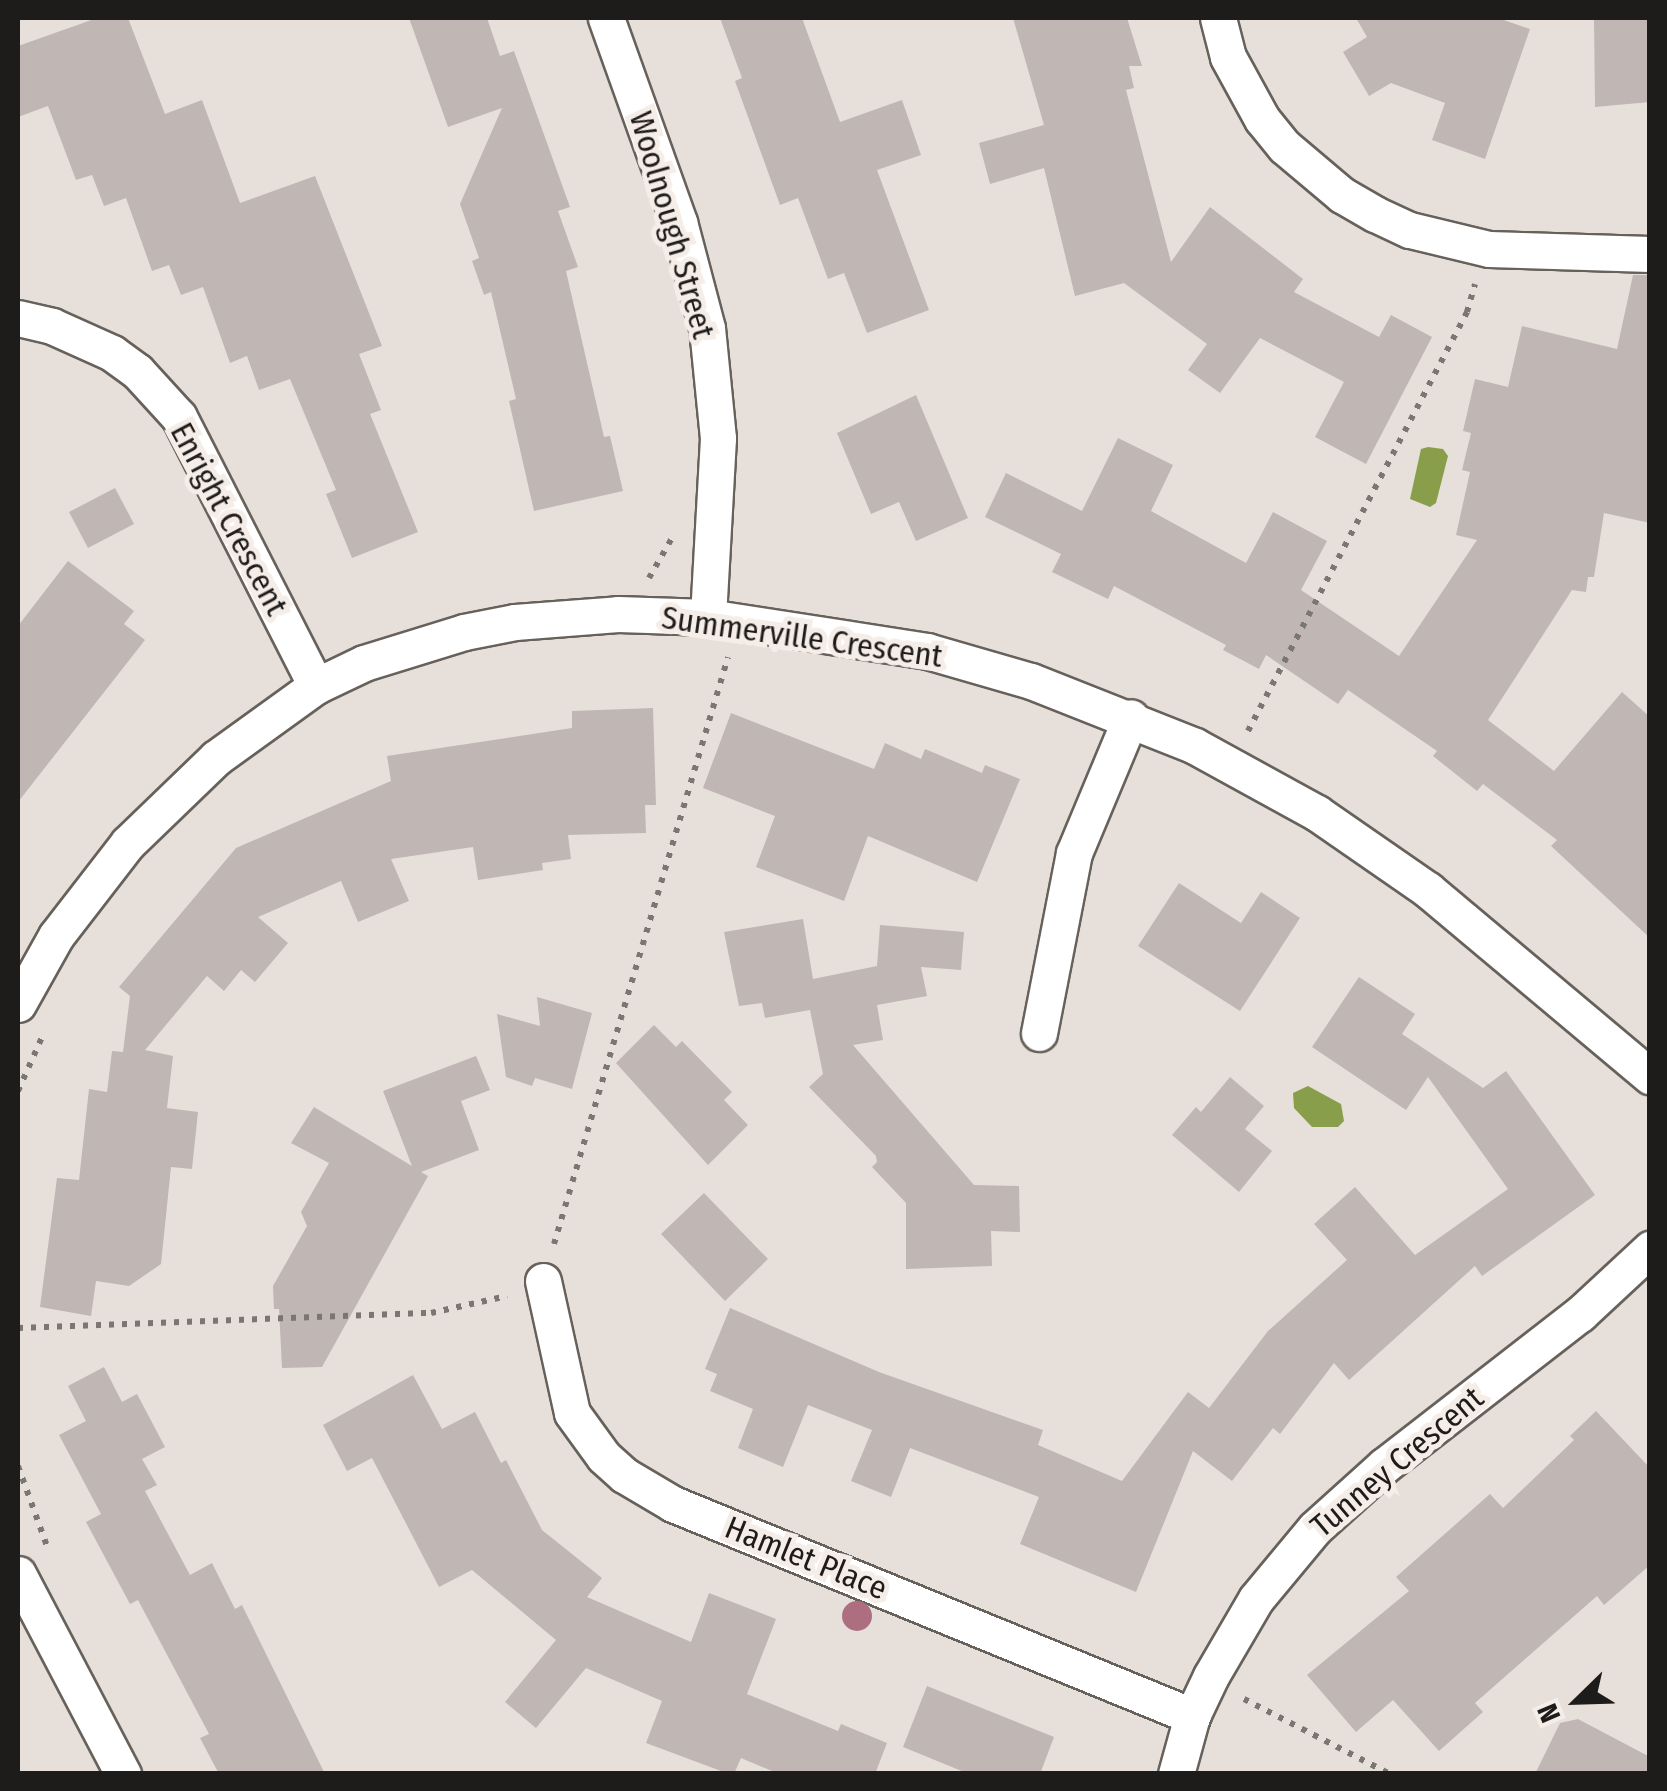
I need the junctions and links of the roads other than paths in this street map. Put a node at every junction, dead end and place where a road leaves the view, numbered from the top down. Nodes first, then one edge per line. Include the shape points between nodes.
1 (606, 18) edge
2 (1218, 18) edge
3 (1650, 254) edge
4 (18, 311) edge
5 (711, 633) junction
6 (316, 686) junction
7 (1131, 717) junction
8 (18, 1004) edge
9 (1039, 1033) dead end
10 (1650, 1076) edge
11 (1650, 1249) edge
12 (544, 1280) road end
13 (18, 1574) edge
14 (1192, 1716) junction
15 (124, 1774) edge
16 (1176, 1774) edge

1 - 5 street, Woolnough Street via 679,222 708,328 718,438
2 - 3 street via 1228,57 1262,119 1285,147 1374,214 1482,248
4 - 6 street, Enright Crescent via 112,353 178,417
5 - 6 street, Summerville Crescent via 618,614 516,622 381,658
5 - 7 street, Summerville Crescent via 926,651
6 - 8 street, Summerville Crescent via 216,758 128,843 56,936
7 - 9 street via 1074,853
7 - 10 street, Summerville Crescent via 1317,812 1428,890
11 - 14 street, Tunney Crescent via 1580,1314 1315,1528 1256,1599
12 - 14 street, Hamlet Place via 572,1413 624,1476 673,1504
13 - 15 street
14 - 16 street, Tunney Crescent

